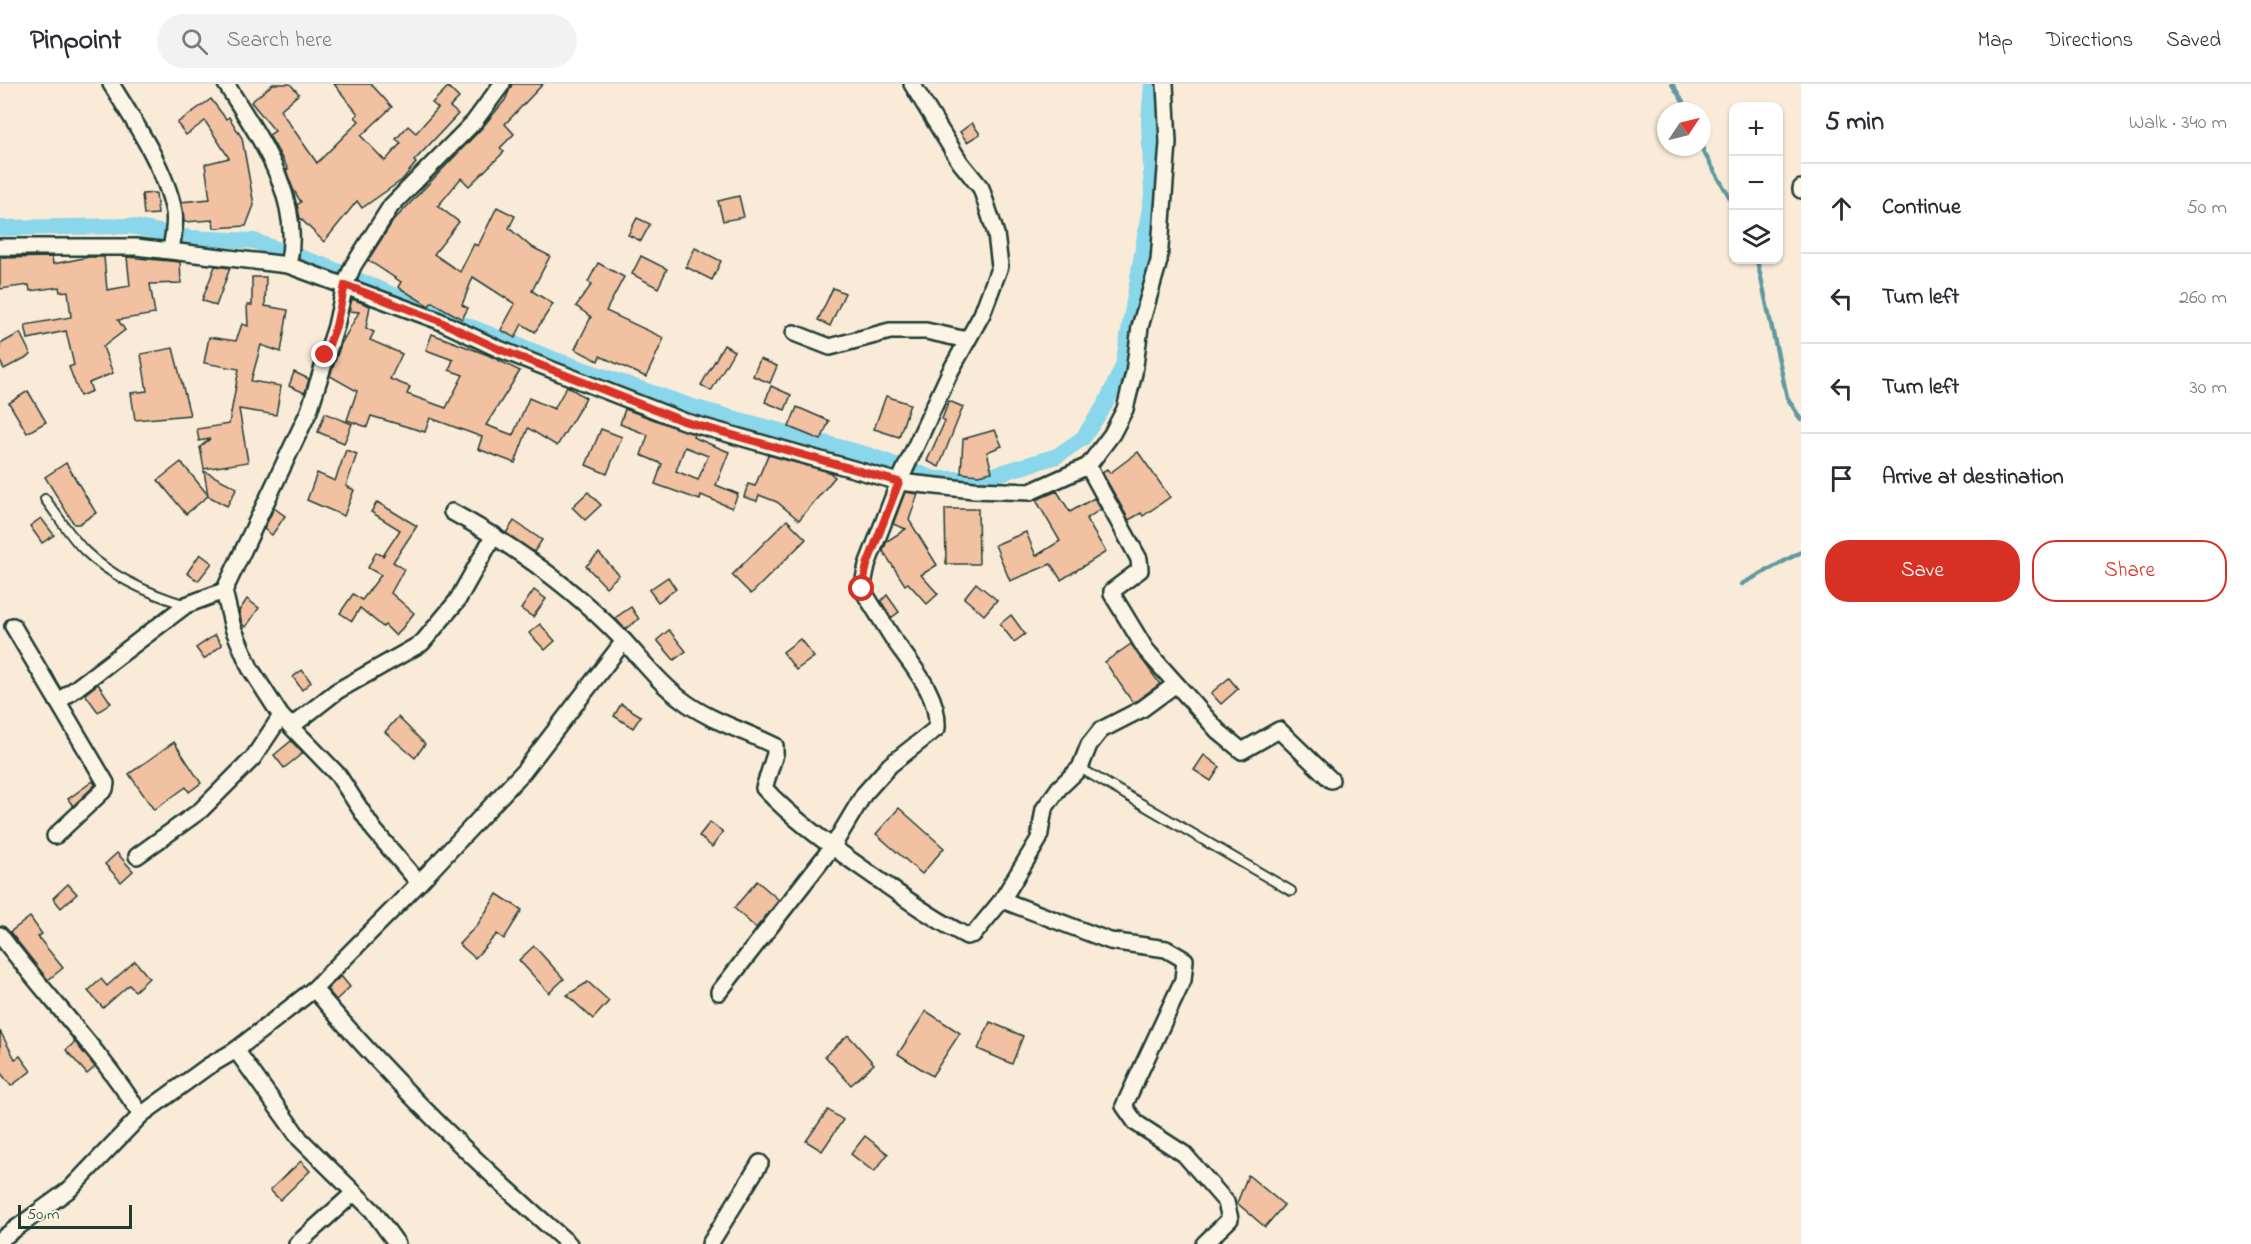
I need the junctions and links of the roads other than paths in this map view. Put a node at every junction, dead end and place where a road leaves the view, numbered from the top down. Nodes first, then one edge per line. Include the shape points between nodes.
1 (111, 84) edge
2 (226, 84) edge
3 (502, 84) edge
4 (912, 84) edge
5 (1165, 84) edge
6 (0, 247) edge
7 (171, 247) junction
8 (289, 256) junction
9 (348, 276) junction
10 (794, 333) dead end
11 (967, 340) junction
12 (1088, 466) junction
13 (901, 479) junction
14 (45, 499) dead end
15 (452, 512) dead end
16 (494, 535) junction
17 (224, 591) junction
18 (186, 604) junction
19 (13, 626) dead end
20 (624, 641) junction
21 (1176, 684) junction
22 (58, 702) junction
23 (286, 721) junction
24 (1080, 768) junction
25 (1330, 780) dead end
26 (55, 836) dead end
27 (832, 846) junction
28 (137, 856) dead end
29 (419, 884) junction
30 (1291, 891) dead end
31 (1002, 900) junction
32 (0, 935) edge
33 (314, 989) junction
34 (719, 992) dead end
35 (236, 1050) junction
36 (141, 1115) junction
37 (760, 1163) dead end
38 (354, 1193) junction
39 (0, 1240) edge
40 (297, 1244) edge
41 (397, 1244) edge
42 (569, 1244) edge
43 (710, 1244) edge
44 (1204, 1244) edge

1 - 7 street via 163,177 174,213
2 - 8 street via 269,153 290,211
3 - 9 street via 474,122 391,206
4 - 11 street via 960,162 981,188 996,234 998,274
5 - 12 street via 1168,143 1159,261 1140,327 1125,409
6 - 7 street
7 - 8 street
8 - 9 street
9 - 13 street via 499,349 683,421
9 - 17 street via 309,411
10 - 11 street via 830,347 890,331 926,331
11 - 13 street
12 - 13 street via 1030,492 974,490
12 - 21 street via 1139,560 1140,570 1112,594 1146,650
13 - 27 street via 867,565 862,589 914,663 928,693 937,728 890,765 864,794
14 - 18 lane via 84,551 156,596
15 - 16 street
16 - 20 street via 557,580
16 - 23 street via 457,601 422,643
17 - 18 street
17 - 23 street via 246,658
18 - 22 street
19 - 22 street
20 - 27 street via 681,700 774,746 764,788
20 - 29 street via 524,771
21 - 24 street via 1142,709 1101,730 1089,745
21 - 25 street via 1218,731 1242,751 1279,730
22 - 26 street via 105,789
23 - 28 street via 201,810
23 - 29 street via 338,775 374,830
24 - 30 lane
24 - 31 street via 1044,809 1039,839
27 - 31 street via 967,936 974,934
27 - 34 street
29 - 33 street
31 - 44 street via 1110,941 1166,949 1185,960 1183,980 1124,1106 1136,1123 1184,1154 1226,1202 1230,1219
32 - 36 street via 121,1083
33 - 35 street
33 - 42 street via 352,1034
35 - 36 street
35 - 38 street via 300,1139
36 - 39 street via 70,1189
37 - 43 street
38 - 40 street
38 - 41 street

